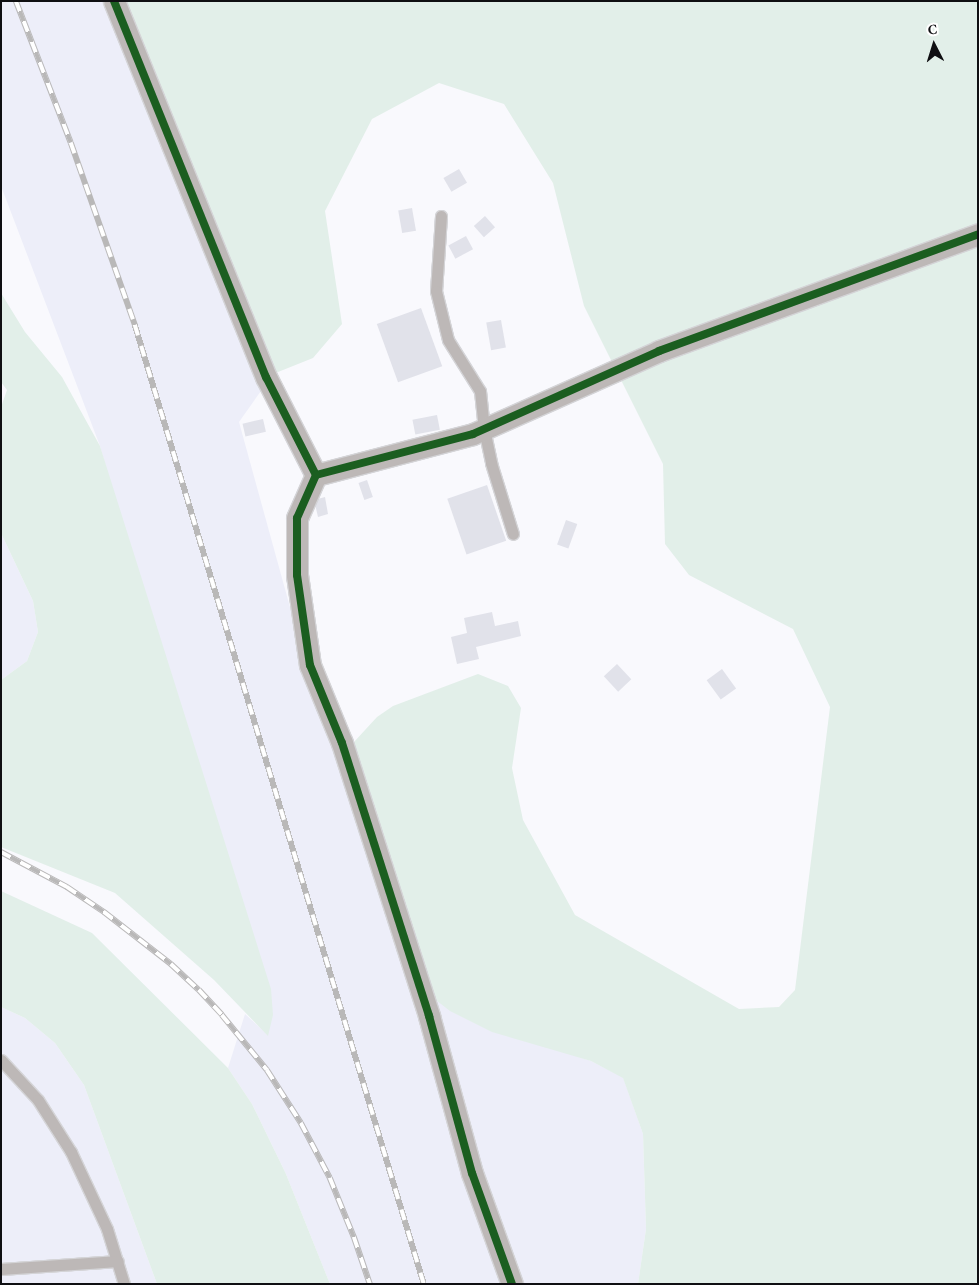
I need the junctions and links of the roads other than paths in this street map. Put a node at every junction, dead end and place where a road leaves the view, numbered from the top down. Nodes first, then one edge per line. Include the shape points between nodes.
1 (114, 1) edge
2 (441, 216) dead end
3 (978, 234) edge
4 (484, 429) junction
5 (316, 475) junction
6 (514, 534) dead end
7 (1, 1060) edge
8 (118, 1261) junction
9 (1, 1269) edge
10 (124, 1284) edge
11 (512, 1284) edge

1 - 5 street via 266,377
2 - 4 lane via 436,291 448,340 480,391
3 - 4 street via 660,351
4 - 5 street
4 - 6 lane via 491,464
5 - 11 street via 297,518 297,575 310,665 348,761 429,1016 472,1173
7 - 8 lane via 38,1100 72,1152
8 - 9 lane
8 - 10 lane

